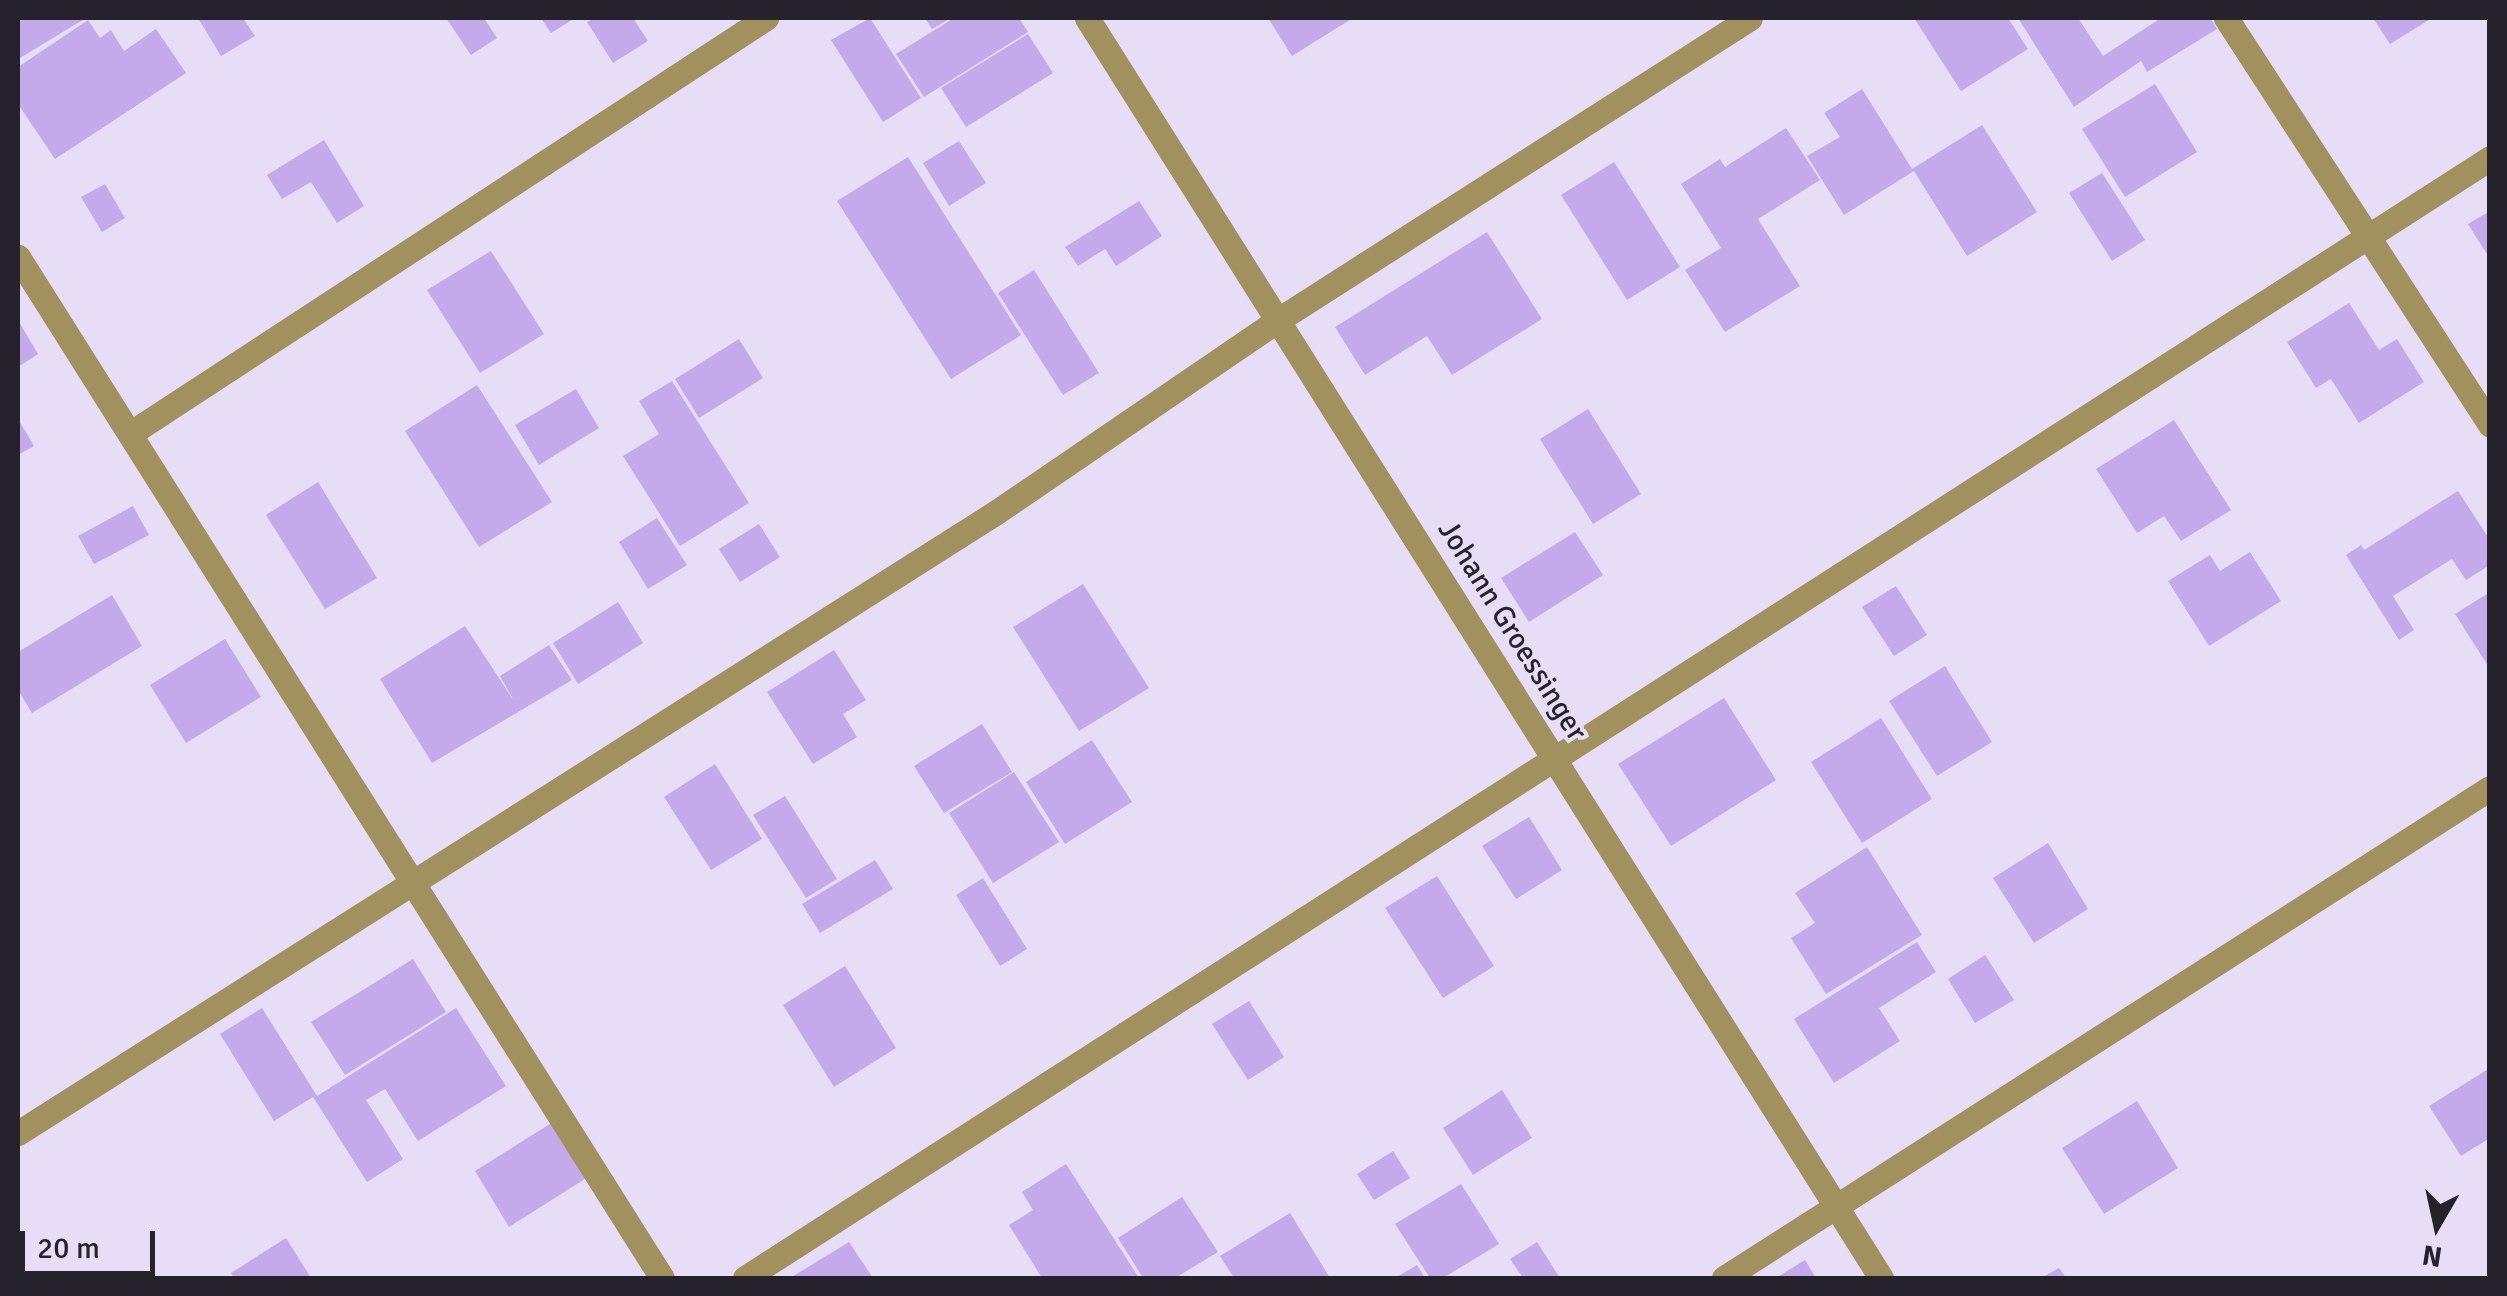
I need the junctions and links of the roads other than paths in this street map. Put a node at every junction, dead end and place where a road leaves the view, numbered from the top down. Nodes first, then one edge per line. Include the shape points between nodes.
1 (766, 18) edge
2 (1088, 18) edge
3 (1750, 18) edge
4 (2226, 18) edge
5 (2490, 158) edge
6 (2364, 235) junction
7 (18, 257) edge
8 (1278, 320) junction
9 (2490, 425) edge
10 (131, 433) junction
11 (1552, 756) junction
12 (2490, 788) edge
13 (410, 884) junction
14 (18, 1133) edge
15 (1836, 1208) junction
16 (662, 1278) edge
17 (744, 1278) edge
18 (1724, 1278) edge
19 (1881, 1278) edge

1 - 10 street
2 - 8 street, Johann Groessinger
3 - 8 street
4 - 6 street
5 - 6 street
6 - 9 street
6 - 11 street
7 - 10 street
8 - 11 street, Johann Groessinger
8 - 13 street via 994,513
10 - 13 street
11 - 15 street, Johann Groessinger
11 - 17 street
12 - 15 street
13 - 14 street
13 - 16 street
15 - 18 street
15 - 19 street, Johann Groessinger

